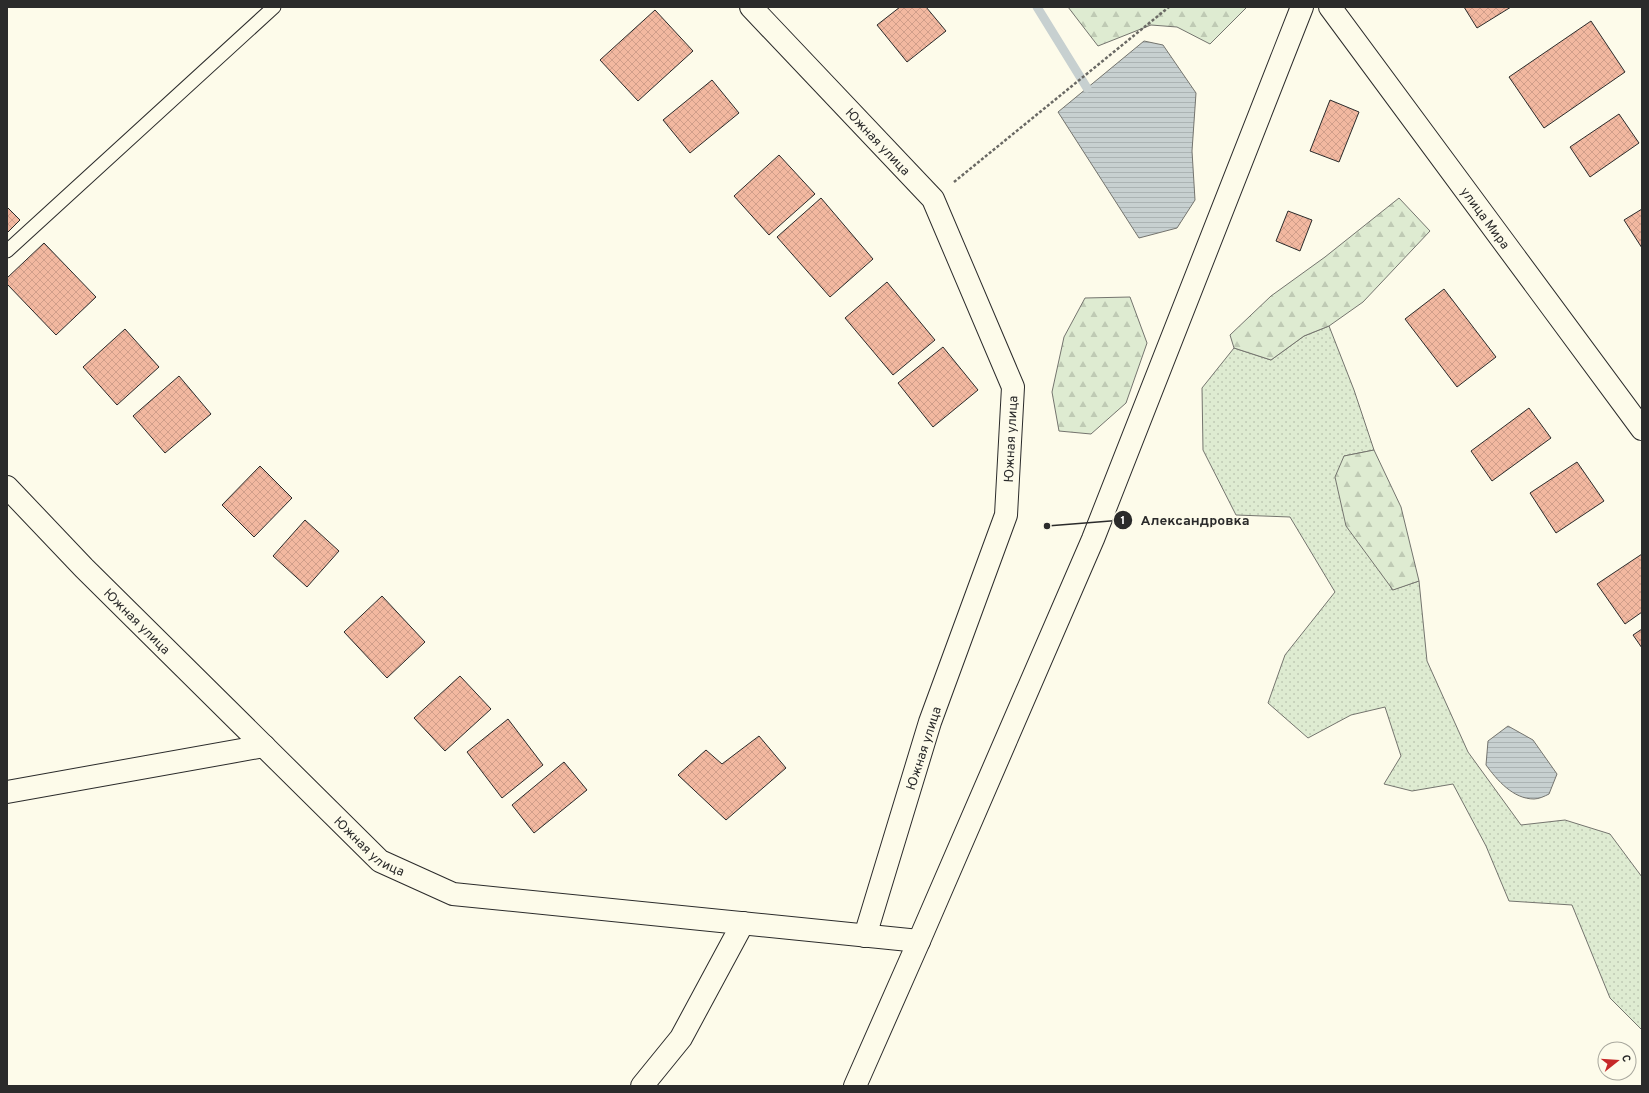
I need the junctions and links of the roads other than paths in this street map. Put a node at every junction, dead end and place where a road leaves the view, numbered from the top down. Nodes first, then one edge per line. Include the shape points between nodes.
1 (274, 7) edge
2 (751, 7) edge
3 (1302, 7) edge
4 (1330, 7) edge
5 (7, 250) edge
6 (1642, 429) edge
7 (7, 487) edge
8 (264, 746) junction
9 (7, 792) edge
10 (743, 923) junction
11 (866, 936) junction
12 (920, 941) junction
13 (642, 1086) edge
14 (855, 1086) edge

1 - 5 lane
2 - 11 street, Южная улица via 933,199 1013,387 1006,515 930,722
3 - 12 street via 1093,539
4 - 6 street, улица Мира
7 - 8 street, Южная улица via 84,568
8 - 9 street
8 - 10 street, Южная улица via 380,861 453,894
10 - 11 street, Южная улица
10 - 13 street via 681,1038
11 - 12 street, Южная улица
12 - 14 street

